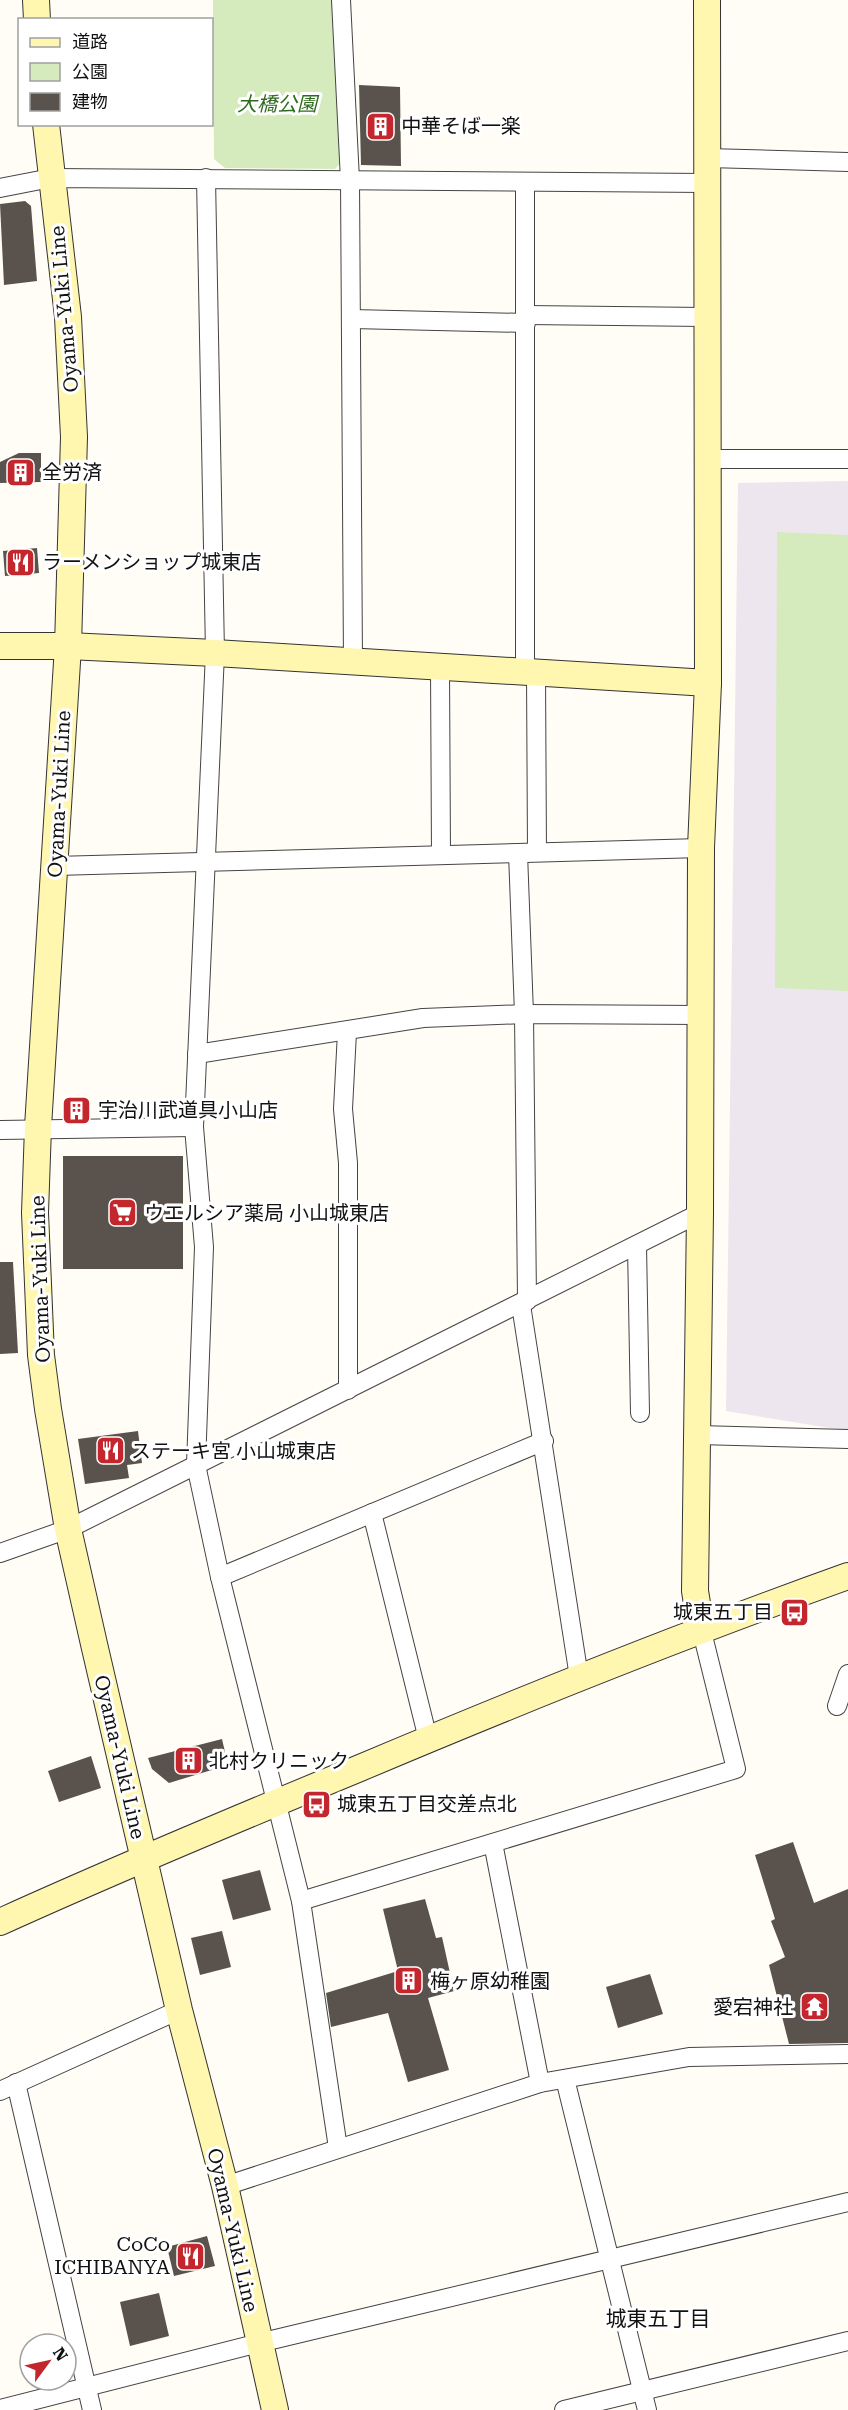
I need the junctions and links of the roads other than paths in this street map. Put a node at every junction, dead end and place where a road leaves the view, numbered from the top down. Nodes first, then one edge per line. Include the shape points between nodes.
1 (36, 0) edge
2 (341, 0) edge
3 (706, 0) edge
4 (37, 18) edge
5 (46, 126) edge
6 (848, 162) edge
7 (707, 171) junction
8 (51, 178) junction
9 (206, 178) junction
10 (350, 180) junction
11 (525, 182) junction
12 (0, 188) edge
13 (705, 317) junction
14 (352, 319) junction
15 (526, 319) junction
16 (707, 459) junction
17 (848, 459) edge
18 (0, 646) edge
19 (68, 646) junction
20 (215, 653) junction
21 (353, 663) junction
22 (440, 667) junction
23 (531, 672) junction
24 (708, 683) junction
25 (701, 848) junction
26 (537, 852) junction
27 (518, 853) junction
28 (441, 855) junction
29 (205, 861) junction
30 (55, 866) junction
31 (524, 1014) junction
32 (702, 1015) junction
33 (347, 1032) junction
34 (197, 1054) junction
35 (194, 1126) junction
36 (38, 1127) junction
37 (0, 1130) edge
38 (700, 1213) junction
39 (637, 1245) junction
40 (524, 1303) junction
41 (348, 1390) junction
42 (640, 1413) dead end
43 (698, 1435) junction
44 (848, 1438) edge
45 (544, 1441) junction
46 (196, 1465) junction
47 (372, 1513) junction
48 (69, 1529) junction
49 (0, 1553) edge
50 (848, 1576) edge
51 (220, 1577) junction
52 (701, 1628) junction
53 (848, 1674) edge
54 (579, 1677) junction
55 (837, 1706) dead end
56 (428, 1739) junction
57 (276, 1803) junction
58 (493, 1843) junction
59 (143, 1857) junction
60 (301, 1901) junction
61 (0, 1922) edge
62 (179, 2010) junction
63 (848, 2054) edge
64 (566, 2079) junction
65 (540, 2083) junction
66 (8, 2087) edge
67 (338, 2148) junction
68 (225, 2186) junction
69 (848, 2202) edge
70 (610, 2259) junction
71 (848, 2341) edge
72 (259, 2343) junction
73 (87, 2388) junction
74 (643, 2391) junction
75 (0, 2409) edge
76 (92, 2410) edge
77 (275, 2410) edge
78 (564, 2410) edge
79 (647, 2410) edge

1 - 4 street
2 - 10 street
3 - 7 street
5 - 8 street, Oyama-Yuki Line
6 - 7 street
7 - 11 street
7 - 13 street
8 - 9 street
8 - 12 street
8 - 19 street, Oyama-Yuki Line via 68,317 74,437
9 - 10 street
9 - 20 street
10 - 11 street
10 - 14 street
11 - 15 street
13 - 15 street
13 - 16 street
14 - 15 street
14 - 21 street
15 - 23 street
16 - 17 street
16 - 24 street
18 - 19 street
19 - 20 street
19 - 30 street, Oyama-Yuki Line
20 - 21 street
20 - 29 street
21 - 22 street
22 - 23 street
22 - 28 street
23 - 24 street
23 - 26 street
24 - 25 street
25 - 26 street
25 - 32 street
26 - 27 street
27 - 28 street
27 - 31 street
28 - 29 street
29 - 30 street
29 - 34 street
30 - 36 street, Oyama-Yuki Line
31 - 32 street
31 - 33 street via 423,1018
31 - 40 street
32 - 38 street
33 - 34 street
33 - 41 street via 343,1109 348,1163
34 - 35 street
35 - 36 street
35 - 46 street via 204,1246
36 - 37 street
36 - 48 street, Oyama-Yuki Line via 35,1213 41,1355
38 - 39 street
38 - 43 street
39 - 40 street
39 - 42 street
40 - 41 street
40 - 45 street
41 - 46 street
43 - 44 street
43 - 52 street via 695,1592
45 - 47 street
45 - 54 street
46 - 48 street
46 - 51 street
47 - 51 street
47 - 56 street
48 - 49 street
48 - 59 street, Oyama-Yuki Line
50 - 52 street
51 - 57 street
52 - 54 street
52 - 58 street via 735,1769
53 - 55 street
54 - 56 street
56 - 57 street
57 - 59 street
57 - 60 street
58 - 60 street
58 - 65 street
59 - 61 street
59 - 62 street, Oyama-Yuki Line
60 - 67 street
62 - 66 street
62 - 68 street, Oyama-Yuki Line
63 - 64 street via 689,2057
64 - 65 street
64 - 70 street
65 - 67 street
66 - 73 street
67 - 68 street
68 - 72 street, Oyama-Yuki Line
69 - 70 street
70 - 72 street
70 - 74 street
71 - 74 street
72 - 73 street
72 - 77 street, Oyama-Yuki Line
73 - 75 street
73 - 76 street
74 - 78 street
74 - 79 street

